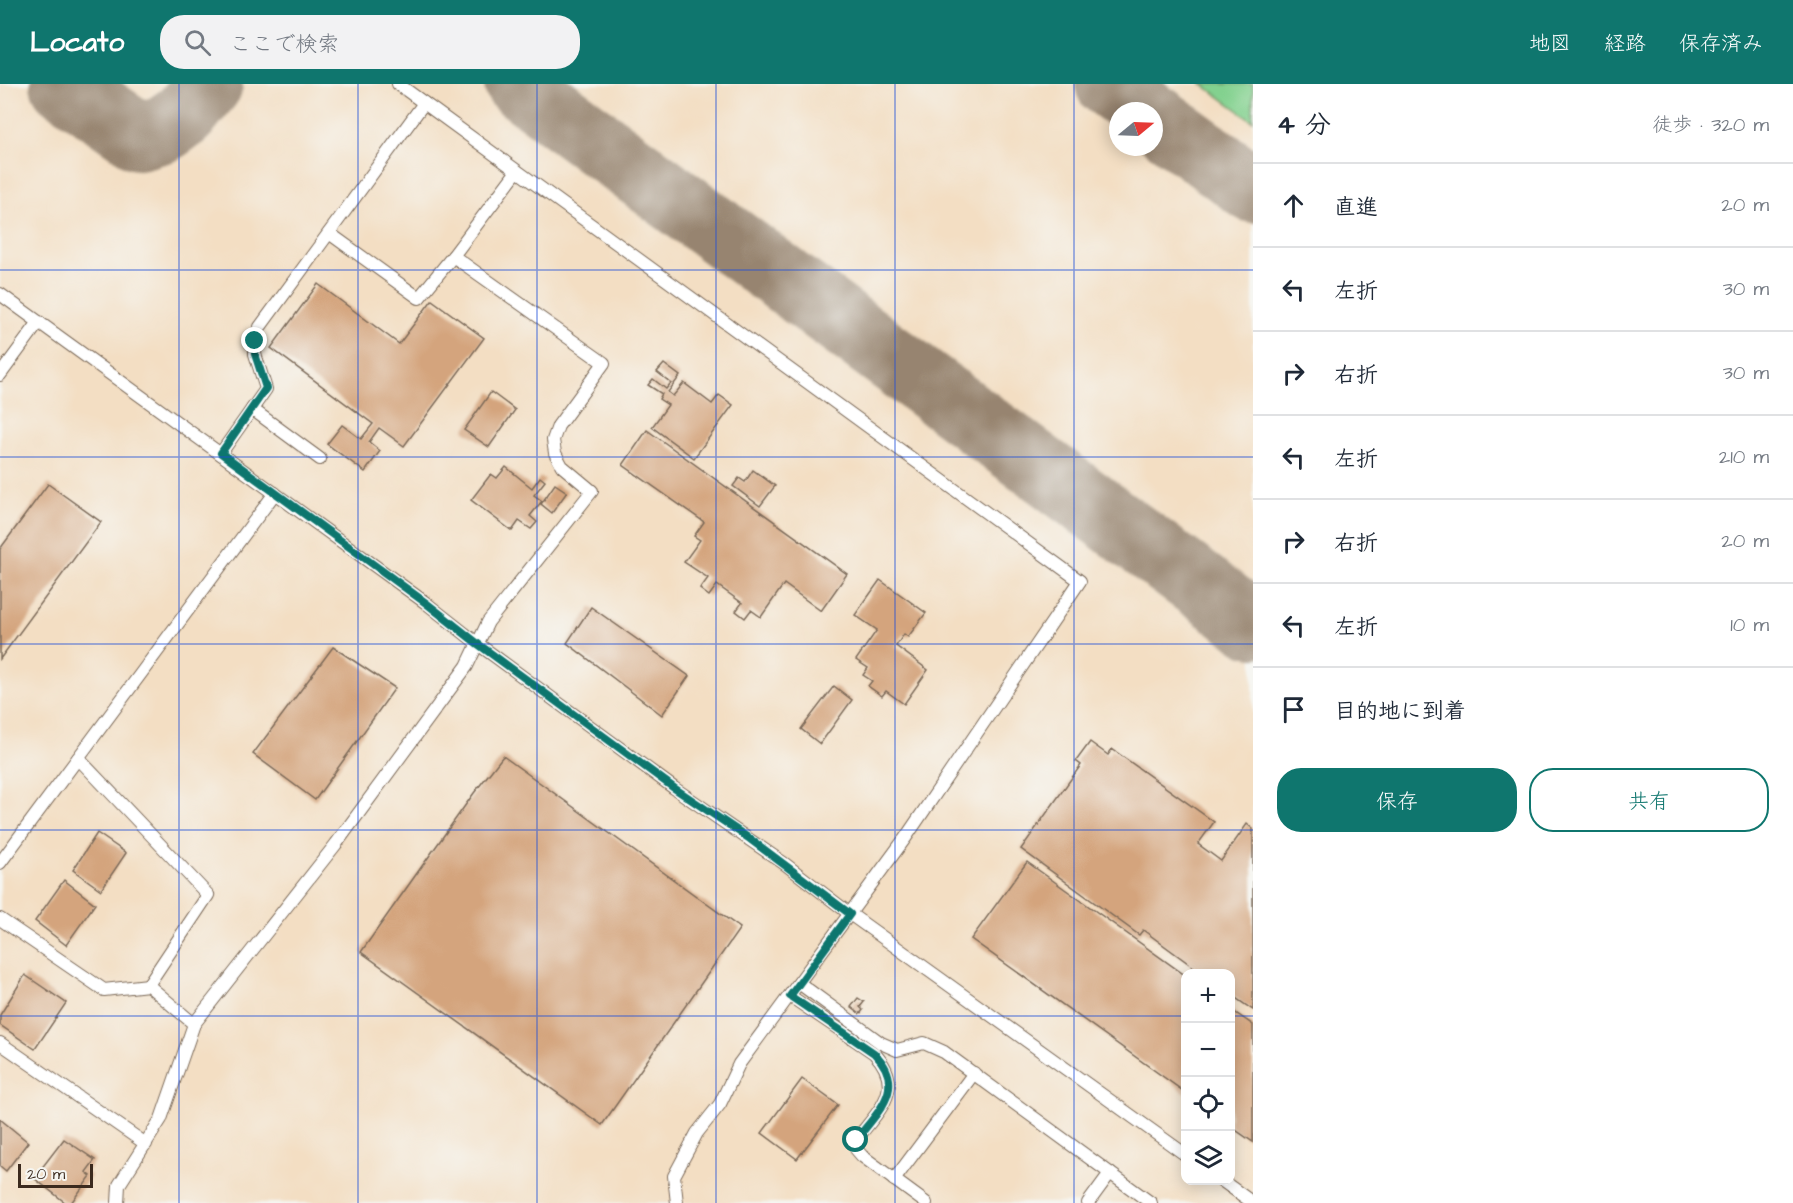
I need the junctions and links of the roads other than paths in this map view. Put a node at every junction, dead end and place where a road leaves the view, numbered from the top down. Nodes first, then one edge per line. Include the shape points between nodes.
1 (398, 84) edge
2 (424, 104) junction
3 (517, 171) junction
4 (329, 233) junction
5 (453, 256) junction
6 (0, 294) edge
7 (39, 322) junction
8 (0, 375) edge
9 (252, 409) junction
10 (221, 453) junction
11 (320, 459) dead end
12 (275, 492) junction
13 (478, 644) junction
14 (78, 758) junction
15 (0, 863) edge
16 (850, 914) junction
17 (0, 919) edge
18 (799, 983) junction
19 (148, 986) junction
20 (790, 996) junction
21 (194, 1024) junction
22 (0, 1043) edge
23 (974, 1074) junction
24 (146, 1144) junction
25 (1181, 1152) edge
26 (1110, 1173) junction
27 (894, 1180) junction
28 (1228, 1185) edge
29 (118, 1203) edge
30 (677, 1203) edge
31 (926, 1203) edge
32 (1088, 1203) edge
33 (1151, 1203) edge
34 (1252, 1203) edge

1 - 2 lane
2 - 3 lane
2 - 4 lane
3 - 5 lane
3 - 16 lane via 1080,581
4 - 5 lane via 419,298
4 - 9 lane via 260,327 255,354 266,388
5 - 13 lane via 604,363 558,426 553,440 561,466 592,491 488,622
6 - 7 lane
7 - 8 lane
7 - 10 lane
9 - 10 lane
9 - 11 lane
10 - 12 lane
12 - 13 lane
12 - 14 lane
13 - 16 lane
13 - 21 lane via 468,666 336,844
14 - 15 lane
14 - 19 lane via 208,896
16 - 18 lane
16 - 25 lane
17 - 19 lane via 105,990
18 - 20 lane
18 - 23 lane via 881,1043 897,1050 924,1044 944,1052
19 - 21 lane
20 - 27 lane via 881,1060 890,1084 888,1096 856,1140 856,1149
20 - 30 lane via 740,1064 720,1104 697,1133 674,1176
21 - 24 lane via 161,1119
22 - 24 lane
23 - 26 lane
23 - 27 lane
24 - 29 lane via 119,1185
26 - 32 lane
26 - 33 lane
27 - 31 lane
28 - 34 lane

